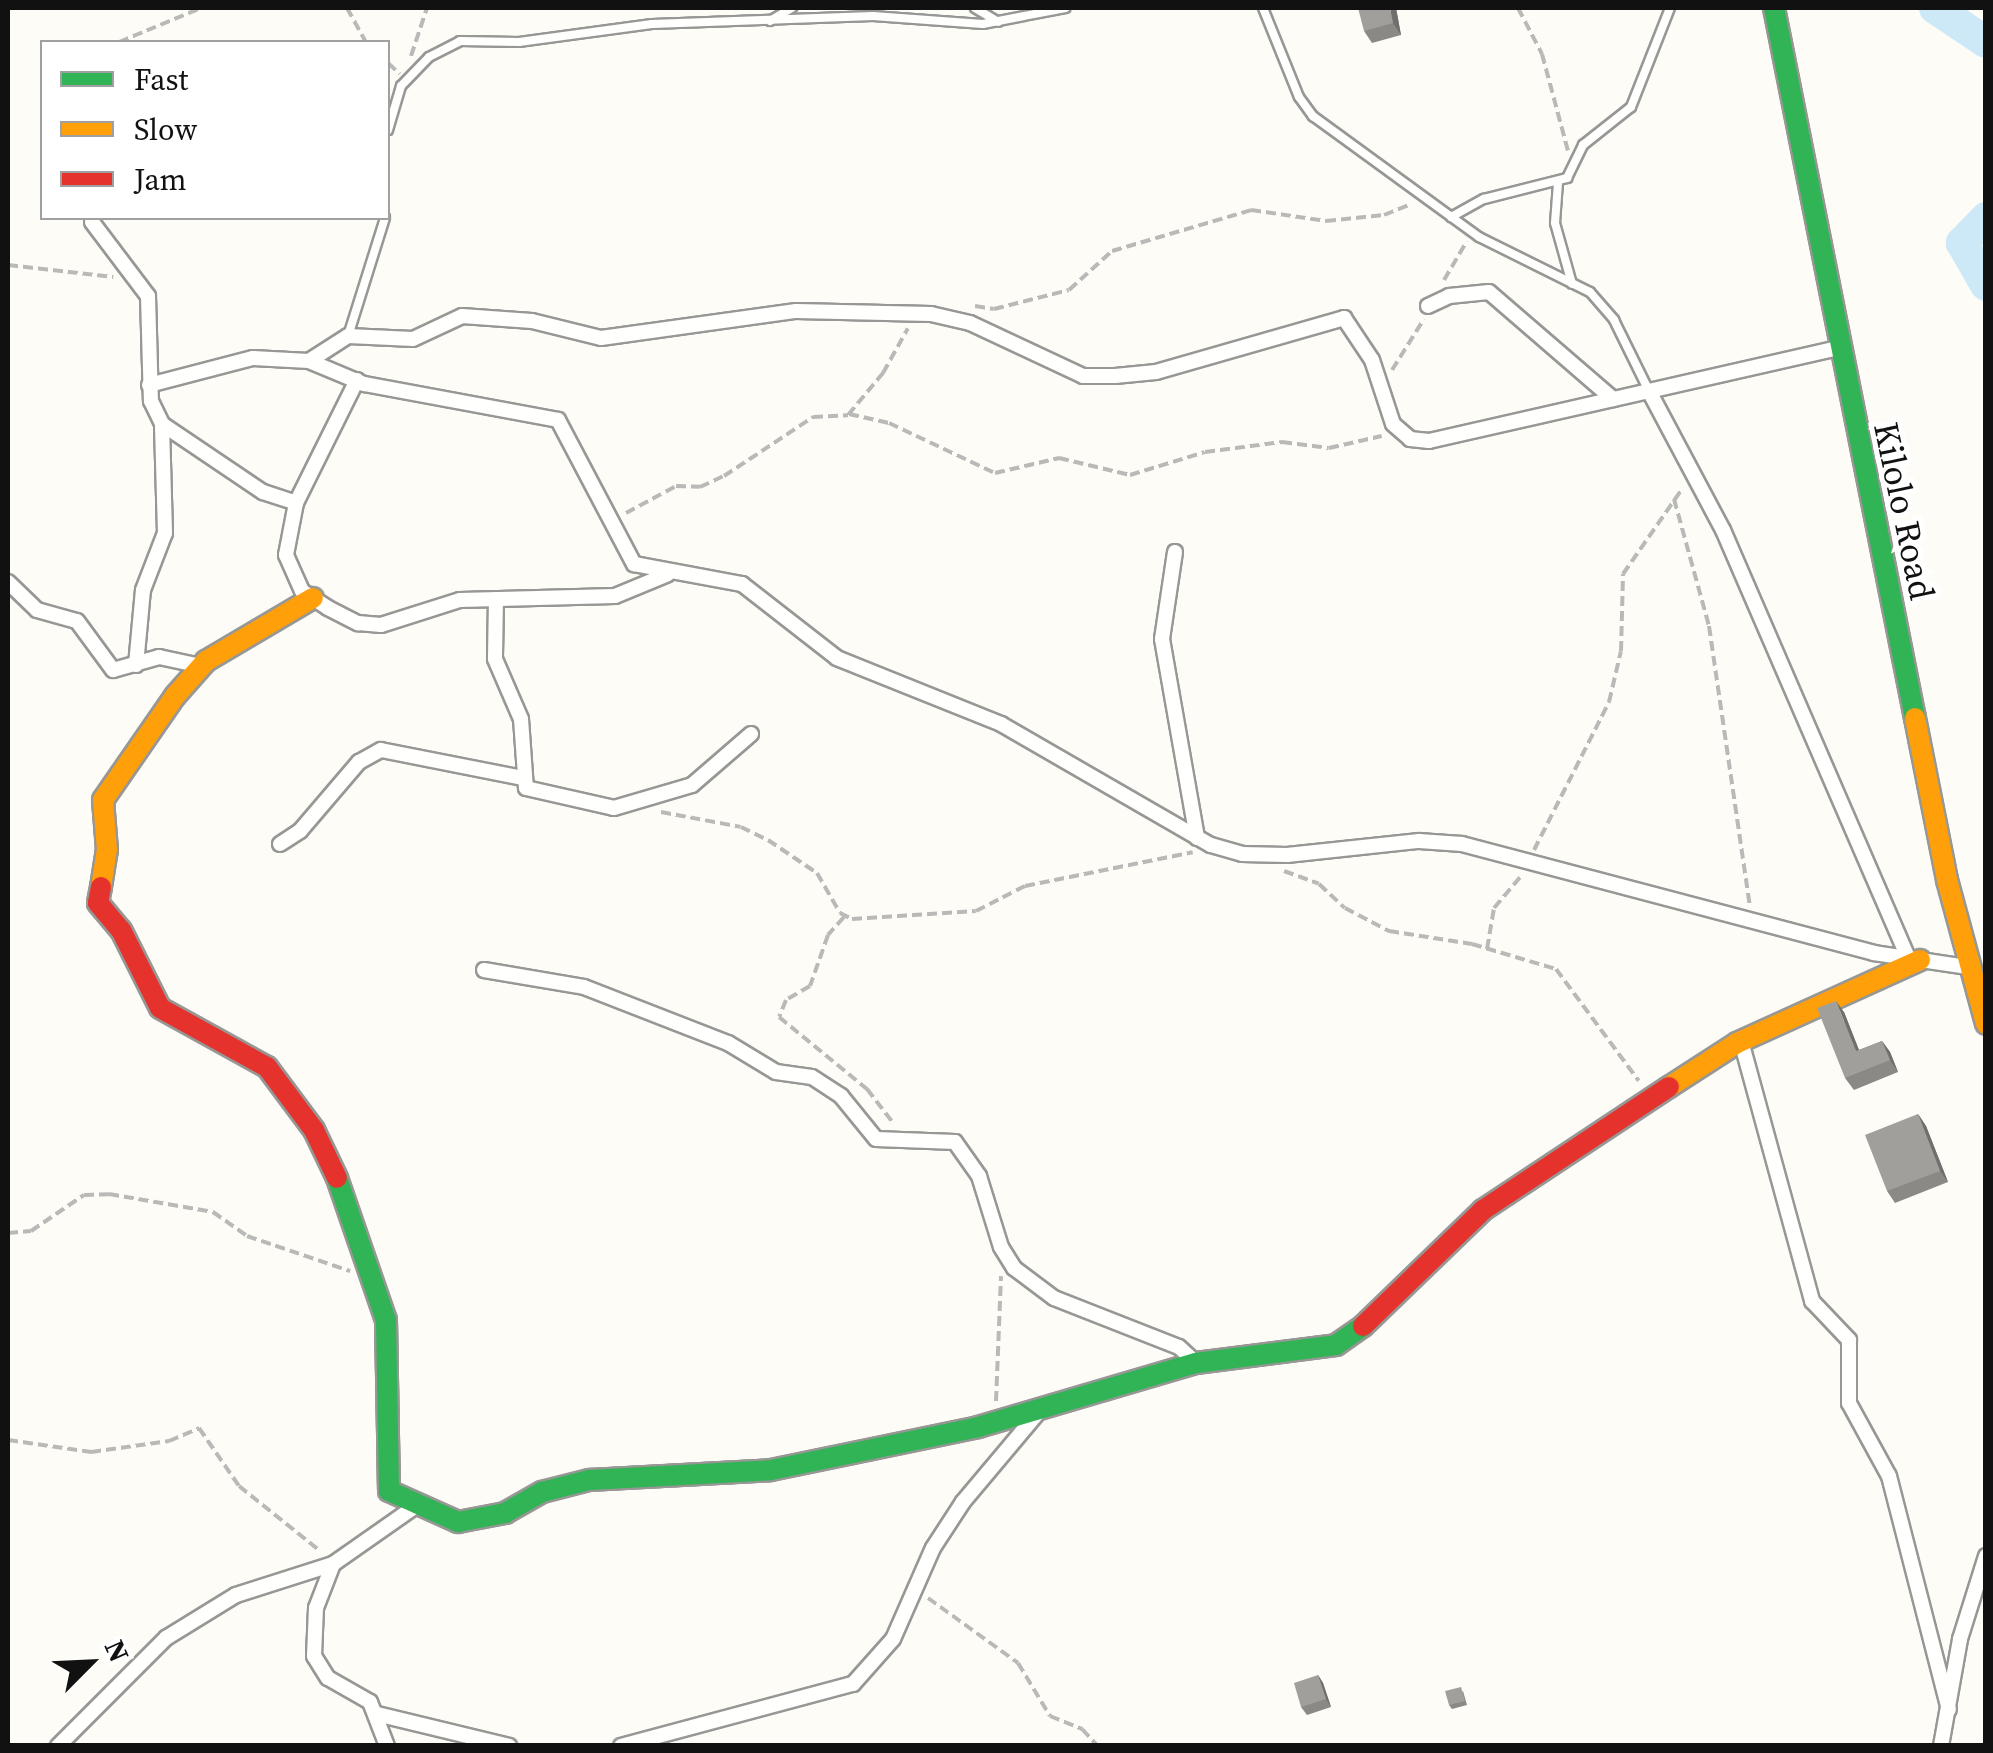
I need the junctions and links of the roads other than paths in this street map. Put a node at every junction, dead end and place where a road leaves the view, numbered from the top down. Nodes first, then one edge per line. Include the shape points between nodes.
1 (792, 8) edge
2 (975, 8) edge
3 (1065, 8) edge
4 (1263, 8) edge
5 (1670, 8) edge
6 (1774, 8) edge
7 (998, 22) junction
8 (766, 24) junction
9 (390, 123) edge
10 (1558, 183) junction
11 (1451, 217) junction
12 (384, 220) edge
13 (92, 222) dead end
14 (1572, 284) junction
15 (1428, 306) dead end
16 (348, 336) junction
17 (1838, 348) junction
18 (309, 361) junction
19 (357, 380) junction
20 (149, 385) junction
21 (1648, 392) junction
22 (1613, 398) junction
23 (162, 424) junction
24 (296, 503) junction
25 (1175, 552) dead end
26 (672, 572) junction
27 (8, 582) edge
28 (313, 598) junction
29 (496, 599) junction
30 (136, 665) junction
31 (201, 666) junction
32 (751, 734) dead end
33 (522, 778) junction
34 (1204, 842) junction
35 (280, 844) dead end
36 (1914, 959) junction
37 (1968, 967) junction
38 (484, 970) dead end
39 (1986, 1024) edge
40 (1742, 1041) junction
41 (1196, 1363) junction
42 (1045, 1404) junction
43 (413, 1508) junction
44 (1986, 1556) edge
45 (333, 1564) junction
46 (1950, 1709) junction
47 (376, 1714) junction
48 (58, 1746) edge
49 (387, 1746) edge
50 (509, 1746) edge
51 (621, 1746) edge
52 (1942, 1746) edge

1 - 8 lane
2 - 7 lane
3 - 7 lane
4 - 11 lane via 1299,97 1314,116
5 - 10 lane via 1632,107 1588,140
6 - 17 street, Kilolo Road via 1804,138
7 - 8 lane via 873,16
8 - 9 lane via 652,24 519,42 460,41 429,57 401,86
10 - 11 lane via 1495,196
10 - 14 lane via 1555,223
11 - 14 lane
12 - 16 lane
13 - 20 street via 138,274 148,296
14 - 21 lane via 1602,303
15 - 22 street via 1449,296 1489,292
16 - 18 street
16 - 22 street via 414,339 462,316 532,321 601,338 796,311 911,314 970,323 1082,376 1099,376 1156,372 1344,318 1358,330 1402,434 1429,441
17 - 21 street
17 - 37 street, Kilolo Road
18 - 19 street
18 - 20 street via 254,358
19 - 24 street
19 - 26 street via 558,420 634,564
20 - 23 street
21 - 22 street
21 - 36 street via 1694,473
23 - 24 street via 263,492
23 - 30 street via 165,533 143,590
24 - 28 street via 288,569
25 - 34 street via 1162,639
26 - 29 street via 615,596
26 - 34 street via 742,584 836,658 1001,724
27 - 30 street via 37,610 77,621 113,670
28 - 29 street via 358,623 381,625 448,602
28 - 31 street
29 - 33 street via 495,660 521,719
30 - 31 street via 159,657
31 - 43 street via 103,800 107,850 98,903 122,930 160,1008 267,1067 341,1186 386,1320 389,1492
32 - 33 street via 692,785 628,804 570,802 526,788
33 - 35 street via 381,750 359,762 300,831
34 - 36 street via 1242,854 1287,855 1419,841 1529,860
36 - 37 street
36 - 40 street
37 - 39 street, Kilolo Road
38 - 41 street via 584,987 682,1024 776,1072 825,1082 876,1139 956,1142 966,1152 1005,1257 1054,1298 1179,1347
40 - 41 street via 1483,1210 1383,1311 1336,1345
40 - 46 street via 1812,1301 1849,1340 1849,1403 1889,1476
41 - 42 street
42 - 43 street via 996,1421 772,1470 565,1484 505,1513 458,1522
42 - 51 street via 963,1502 884,1652 853,1684
43 - 45 street
44 - 46 street via 1960,1639
45 - 47 street via 316,1608 314,1656 328,1678 370,1702
45 - 48 street via 236,1595 166,1638
46 - 52 street
47 - 49 street
47 - 50 street

